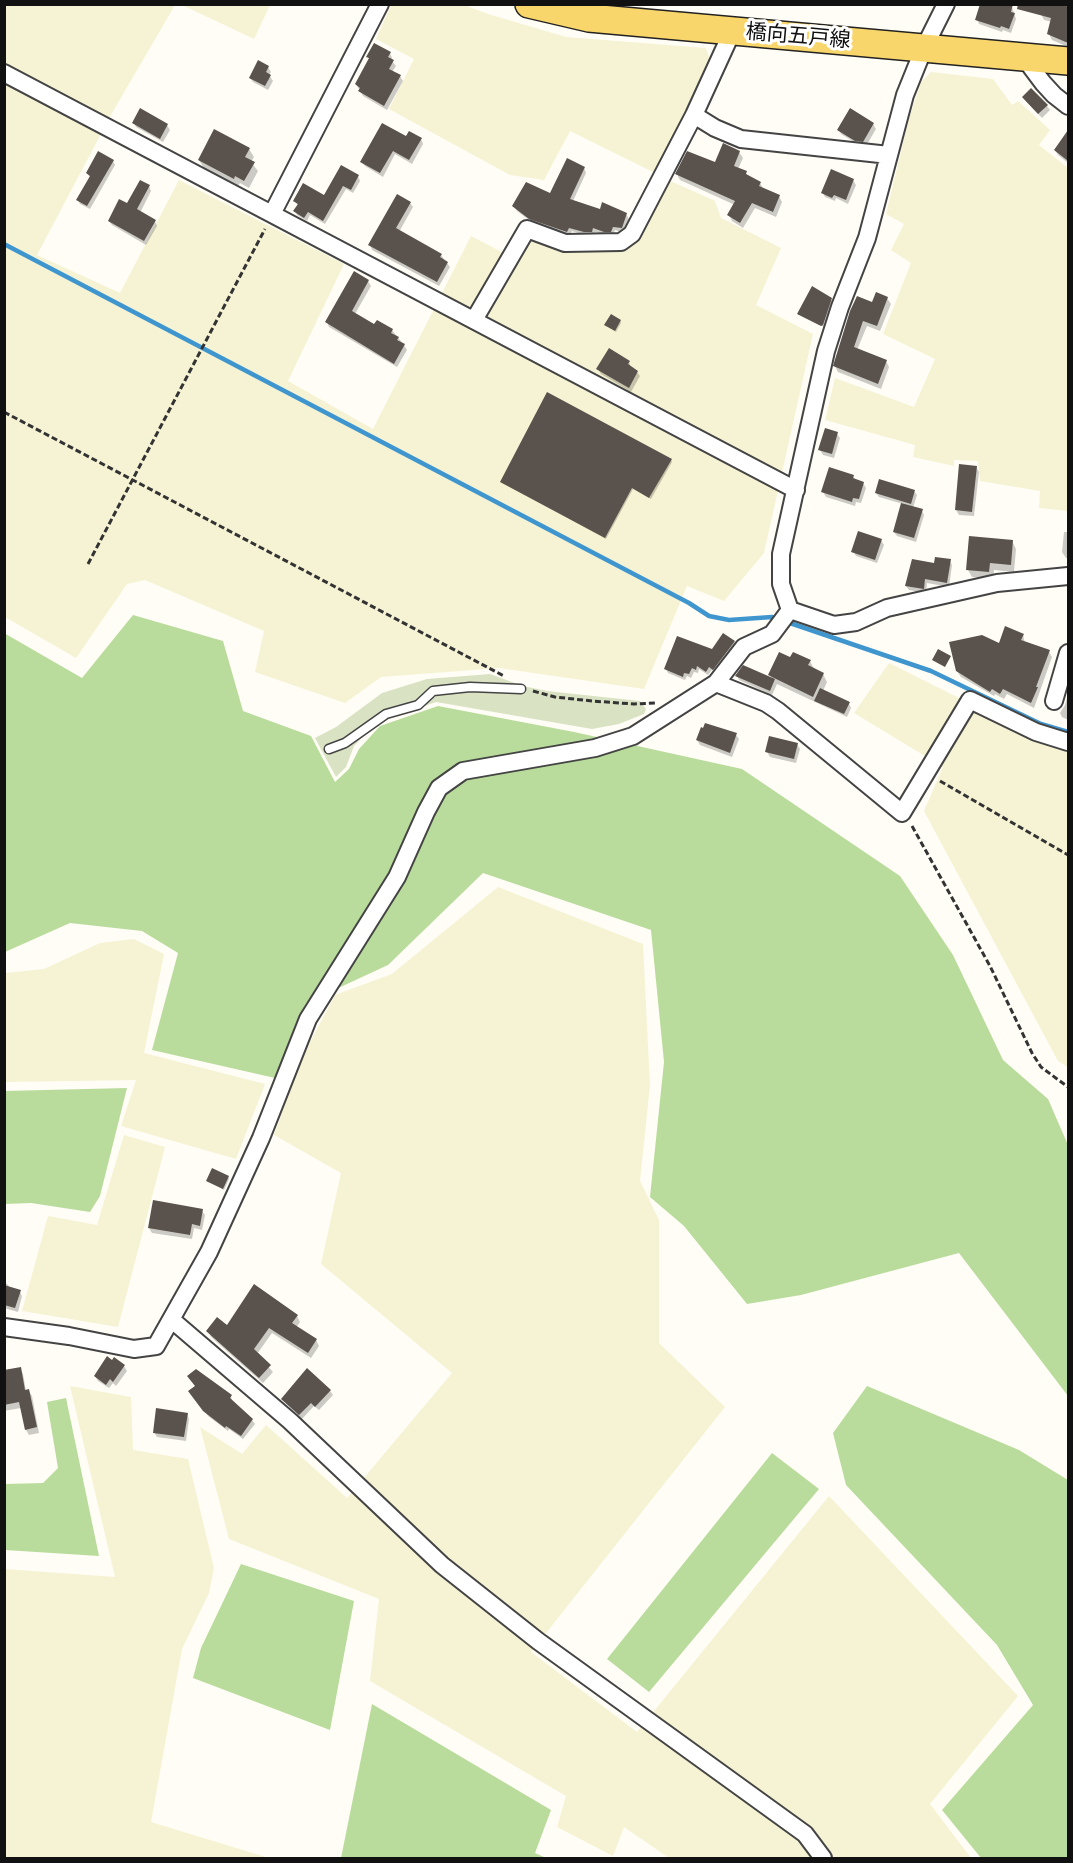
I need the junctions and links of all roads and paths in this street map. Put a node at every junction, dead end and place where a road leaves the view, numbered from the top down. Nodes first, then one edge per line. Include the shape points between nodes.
1 (380, 4) edge
2 (529, 4) edge
3 (946, 4) edge
4 (732, 32) junction
5 (924, 48) junction
6 (1029, 57) junction
7 (1068, 61) edge
8 (4, 73) edge
9 (1068, 106) edge
10 (694, 115) junction
11 (889, 155) junction
12 (272, 214) junction
13 (474, 320) junction
14 (4, 412) edge
15 (133, 479) junction
16 (796, 490) junction
17 (88, 564) dead end
18 (1068, 576) edge
19 (790, 610) junction
20 (1068, 653) edge
21 (716, 683) junction
22 (522, 689) junction
23 (1054, 701) dead end
24 (677, 708) junction
25 (1068, 742) edge
26 (329, 749) dead end
27 (927, 772) junction
28 (902, 813) junction
29 (1068, 855) edge
30 (1068, 1087) edge
31 (172, 1320) junction
32 (4, 1327) edge
33 (823, 1858) edge

1 - 12 street
2 - 4 main road, 橋向五戸線 via 589,18
3 - 5 street
4 - 5 main road, 橋向五戸線
4 - 10 street
5 - 6 main road, 橋向五戸線
5 - 11 street via 905,95
6 - 7 main road, 橋向五戸線
6 - 9 street via 1031,68
8 - 12 street
10 - 11 street via 741,139
10 - 13 street via 632,234 621,242 565,243 527,229
11 - 16 street via 867,238 826,351
12 - 13 street
12 - 15 path
13 - 16 street
14 - 15 path
15 - 17 path
15 - 22 path via 496,671
16 - 19 street via 781,554 781,584
18 - 19 street via 997,583 887,608 856,622 834,625
19 - 21 street via 772,634 744,647
20 - 23 street
21 - 24 street
21 - 28 street via 778,711
22 - 24 path via 555,697 660,703
22 - 26 lane via 470,687 434,691 418,705 386,714 345,743
24 - 31 street via 633,736 594,748 463,771 439,788 397,877 308,1019 261,1138 209,1252
25 - 27 street via 1036,732 970,700
27 - 28 street
27 - 29 path
28 - 30 path via 990,966 1036,1060
31 - 32 street via 156,1346 134,1349
31 - 33 street via 290,1421 442,1565 538,1641 805,1834

